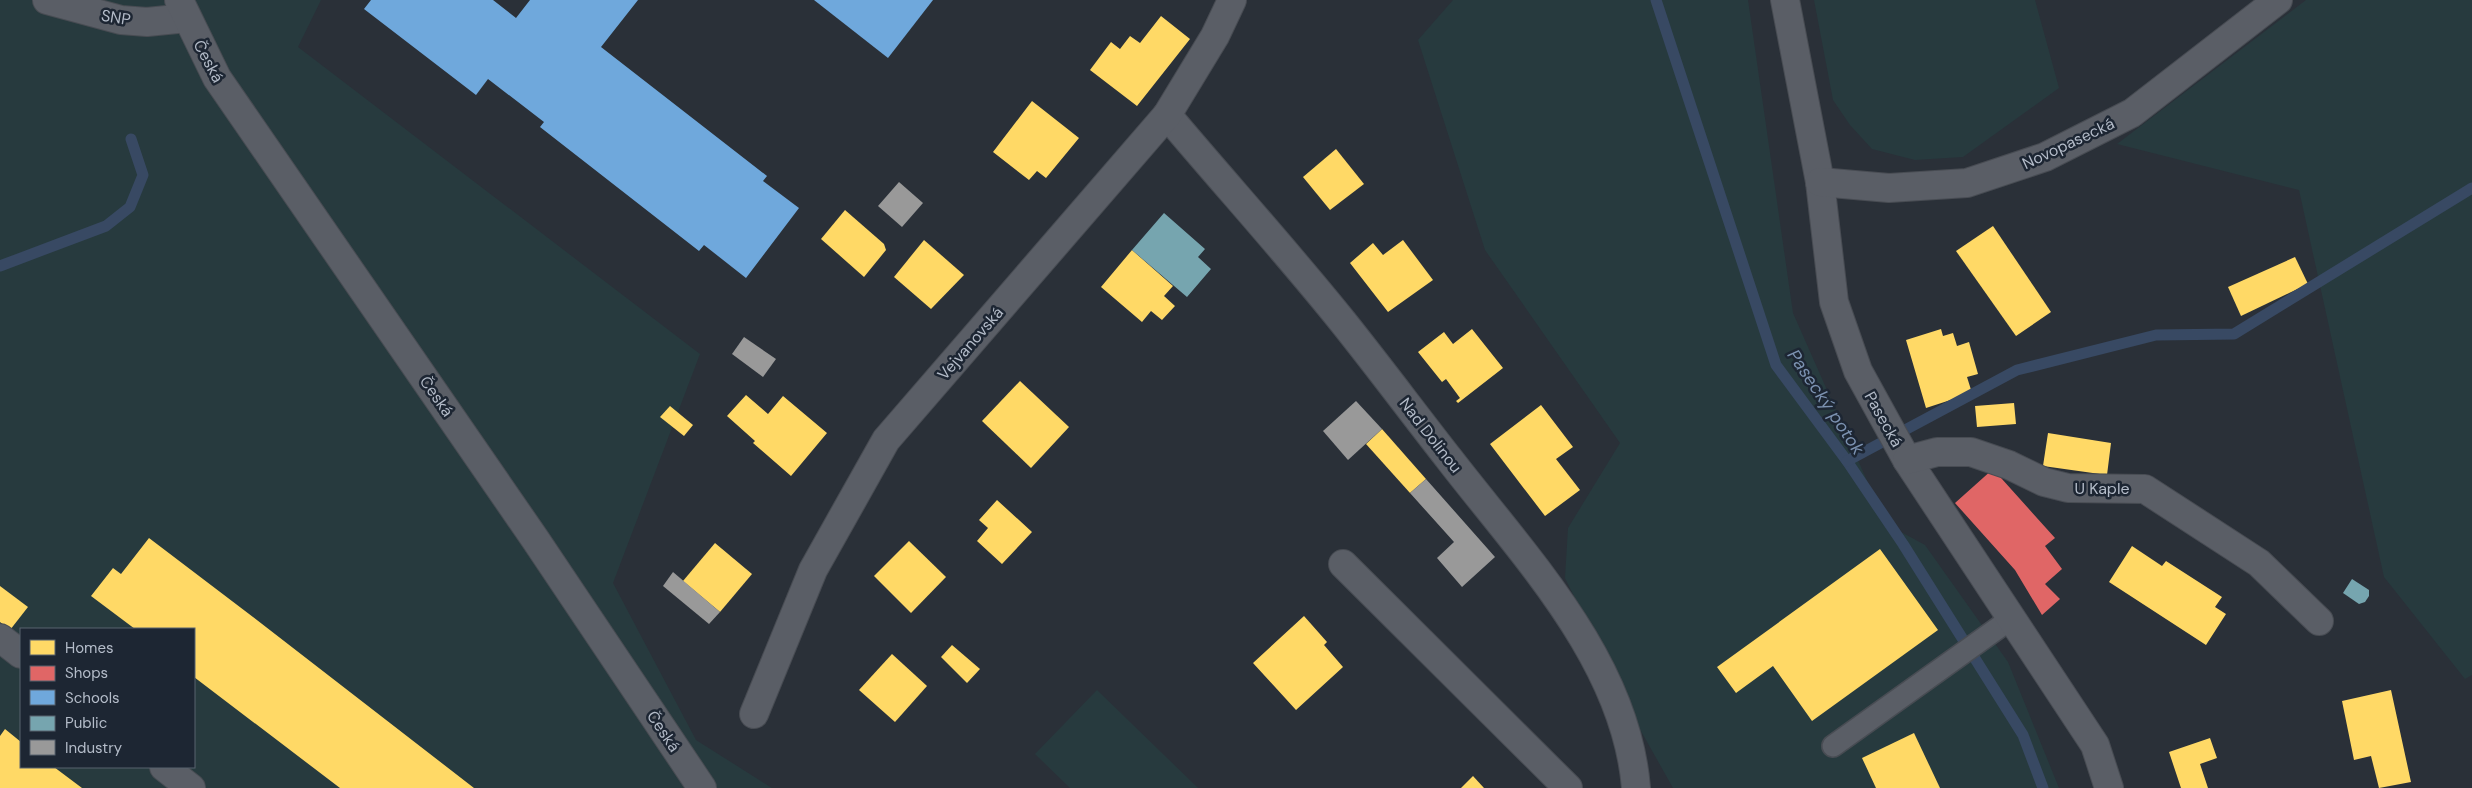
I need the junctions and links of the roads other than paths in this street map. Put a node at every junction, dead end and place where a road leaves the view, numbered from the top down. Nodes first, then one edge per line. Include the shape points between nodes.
1 (47, 0) edge
2 (1232, 0) edge
3 (1785, 0) edge
4 (2278, 0) edge
5 (183, 9) edge
6 (1167, 115) junction
7 (1820, 182) junction
8 (1907, 460) junction
9 (1344, 564) dead end
10 (2012, 618) junction
11 (2319, 621) dead end
12 (0, 638) edge
13 (20, 653) edge
14 (754, 714) dead end
15 (1833, 746) dead end
16 (165, 768) edge
17 (191, 788) edge
18 (702, 788) edge
19 (1568, 788) edge
20 (1636, 788) edge
21 (2109, 788) edge

1 - 5 street, SNP via 120,20 147,22
2 - 6 street, Vejvanovská via 1215,36
3 - 7 street, Pasecká
4 - 7 street, Novopasecká via 2132,113 2045,157 1967,183 1889,188
5 - 18 street, Česká via 217,78 530,531
6 - 14 street, Vejvanovská via 886,440 813,570
6 - 20 street, Nad Dolinou via 1342,320 1538,571 1607,681 1624,722
7 - 8 street, Pasecká via 1834,302 1846,341 1874,402
8 - 10 street, Pasecká
8 - 11 street, U Kaple via 1937,452 1971,452 2044,482 2068,488 2145,489 2260,563
9 - 19 street
10 - 15 lane
10 - 21 street, Pasecká via 2095,745
12 - 13 street
16 - 17 street

